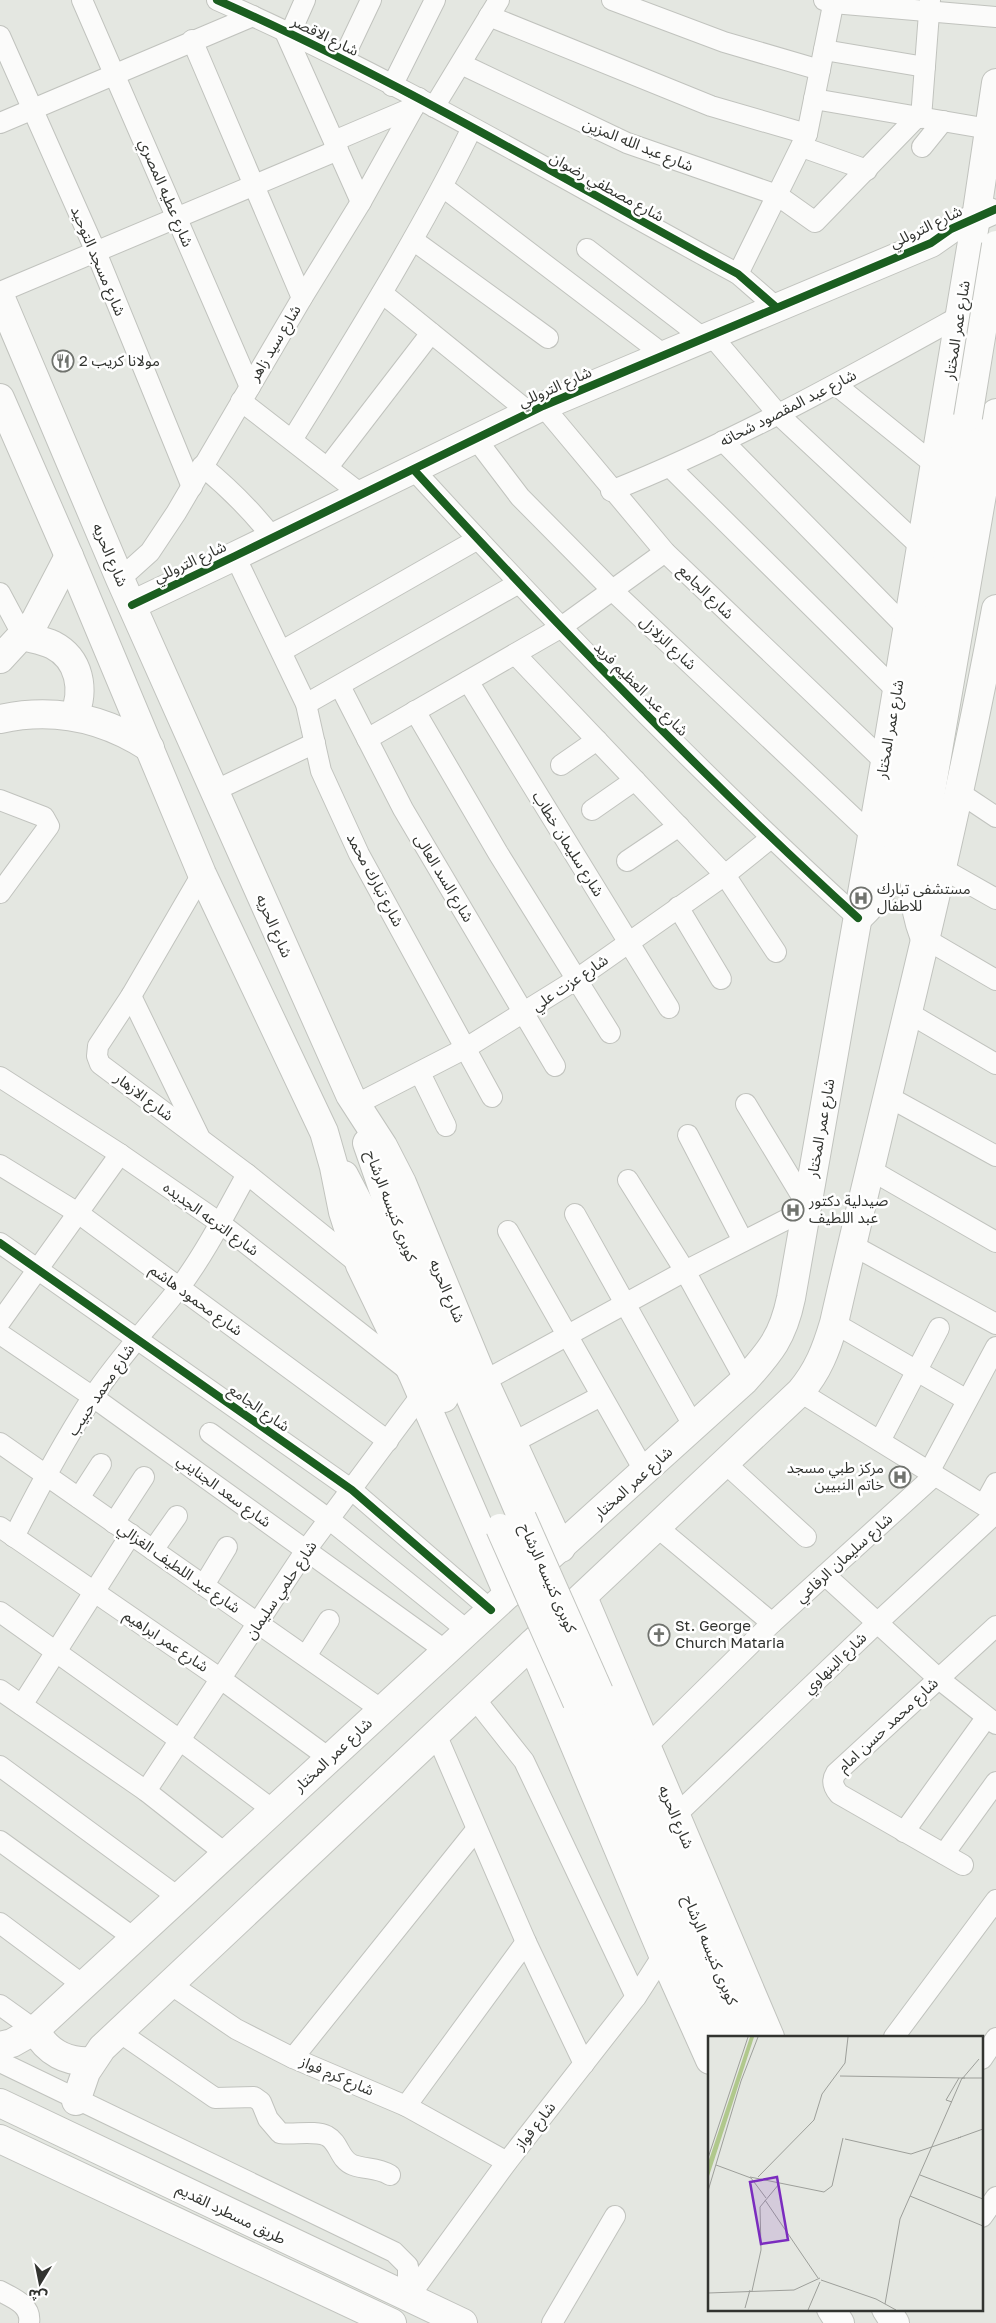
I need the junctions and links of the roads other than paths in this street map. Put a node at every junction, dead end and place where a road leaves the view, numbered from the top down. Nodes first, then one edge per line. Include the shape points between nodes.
1 (82, 0) edge
2 (305, 0) edge
3 (371, 0) edge
4 (435, 0) edge
5 (612, 0) edge
6 (830, 1) edge
7 (230, 3) edge
8 (930, 6) edge
9 (494, 8) edge
10 (253, 16) junction
11 (996, 17) edge
12 (288, 33) junction
13 (0, 36) edge
14 (192, 40) junction
15 (824, 50) junction
16 (343, 59) junction
17 (461, 64) junction
18 (925, 67) junction
19 (820, 70) junction
20 (114, 74) junction
21 (392, 86) junction
22 (996, 89) edge
23 (814, 99) junction
24 (422, 104) junction
25 (32, 109) junction
26 (919, 117) junction
27 (943, 121) junction
28 (0, 123) edge
29 (472, 128) junction
30 (989, 129) junction
31 (804, 140) junction
32 (336, 145) junction
33 (922, 146) dead end
34 (867, 170) junction
35 (254, 186) junction
36 (444, 187) junction
37 (777, 195) junction
38 (361, 202) junction
39 (986, 213) edge
40 (176, 218) junction
41 (996, 237) edge
42 (413, 240) junction
43 (930, 243) junction
44 (983, 246) edge
45 (587, 249) dead end
46 (96, 252) junction
47 (738, 274) junction
48 (0, 292) edge
49 (382, 293) junction
50 (0, 296) edge
51 (302, 298) junction
52 (776, 307) junction
53 (996, 309) edge
54 (960, 316) junction
55 (432, 333) junction
56 (707, 336) junction
57 (548, 338) dead end
58 (664, 355) junction
59 (836, 385) junction
60 (245, 394) junction
61 (0, 398) edge
62 (537, 410) junction
63 (778, 414) junction
64 (995, 418) edge
65 (476, 439) junction
66 (292, 440) junction
67 (723, 441) junction
68 (935, 465) junction
69 (202, 466) junction
70 (328, 467) junction
71 (670, 467) junction
72 (414, 470) junction
73 (192, 487) junction
74 (611, 491) junction
75 (362, 495) junction
76 (273, 538) junction
77 (478, 539) junction
78 (921, 547) junction
79 (665, 552) junction
80 (69, 556) junction
81 (235, 556) junction
82 (120, 579) junction
83 (519, 583) junction
84 (613, 591) junction
85 (0, 593) edge
86 (132, 604) junction
87 (996, 611) edge
88 (560, 628) junction
89 (907, 628) junction
90 (23, 636) junction
91 (282, 651) junction
92 (515, 654) junction
93 (0, 659) edge
94 (468, 681) junction
95 (340, 686) junction
96 (897, 691) junction
97 (988, 691) edge
98 (306, 704) junction
99 (415, 711) junction
100 (74, 716) junction
101 (0, 719) edge
102 (367, 739) junction
103 (597, 740) junction
104 (315, 743) junction
105 (150, 748) junction
106 (885, 762) junction
107 (561, 765) dead end
108 (635, 780) junction
109 (214, 791) junction
110 (960, 793) junction
111 (0, 800) edge
112 (592, 810) dead end
113 (996, 817) edge
114 (679, 826) junction
115 (872, 835) junction
116 (770, 838) junction
117 (627, 861) dead end
118 (943, 869) junction
119 (202, 874) junction
120 (725, 875) junction
121 (0, 893) edge
122 (996, 900) edge
123 (678, 907) junction
124 (858, 918) junction
125 (924, 938) junction
126 (628, 942) junction
127 (776, 952) dead end
128 (577, 979) junction
129 (721, 979) dead end
130 (996, 980) edge
131 (131, 996) junction
132 (670, 1008) dead end
133 (907, 1012) junction
134 (525, 1013) junction
135 (610, 1033) dead end
136 (466, 1048) junction
137 (996, 1064) edge
138 (555, 1066) dead end
139 (420, 1073) junction
140 (0, 1077) edge
141 (887, 1096) junction
142 (492, 1097) dead end
143 (746, 1104) dead end
144 (359, 1110) junction
145 (446, 1126) dead end
146 (688, 1135) dead end
147 (202, 1140) junction
148 (329, 1150) junction
149 (120, 1154) junction
150 (996, 1156) edge
151 (0, 1165) edge
152 (869, 1169) junction
153 (247, 1174) junction
154 (628, 1180) dead end
155 (807, 1207) junction
156 (78, 1213) junction
157 (575, 1214) dead end
158 (220, 1223) junction
159 (508, 1231) dead end
160 (743, 1241) junction
161 (996, 1242) edge
162 (0, 1243) edge
163 (852, 1244) junction
164 (360, 1265) junction
165 (38, 1268) junction
166 (685, 1272) junction
167 (180, 1287) junction
168 (624, 1304) junction
169 (0, 1322) edge
170 (834, 1323) junction
171 (996, 1324) edge
172 (939, 1328) dead end
173 (0, 1334) edge
174 (568, 1336) junction
175 (136, 1338) junction
176 (996, 1347) edge
177 (917, 1371) junction
178 (745, 1380) junction
179 (484, 1381) junction
180 (418, 1385) junction
181 (800, 1392) junction
182 (601, 1396) junction
183 (92, 1397) junction
184 (967, 1400) junction
185 (694, 1427) junction
186 (210, 1433) dead end
187 (388, 1441) junction
188 (880, 1442) junction
189 (0, 1443) edge
190 (512, 1443) junction
191 (725, 1463) junction
192 (101, 1464) dead end
193 (645, 1472) junction
194 (932, 1473) junction
195 (46, 1475) junction
196 (144, 1477) dead end
197 (996, 1484) edge
198 (352, 1490) junction
199 (79, 1498) junction
200 (992, 1510) edge
201 (177, 1516) dead end
202 (330, 1520) junction
203 (114, 1522) junction
204 (523, 1522) junction
205 (657, 1527) junction
206 (7, 1532) edge
207 (131, 1534) junction
208 (806, 1537) dead end
209 (227, 1547) dead end
210 (561, 1548) junction
211 (153, 1550) junction
212 (306, 1550) junction
213 (492, 1556) junction
214 (825, 1575) junction
215 (204, 1585) junction
216 (94, 1592) junction
217 (583, 1596) junction
218 (500, 1602) junction
219 (0, 1612) edge
220 (329, 1620) dead end
221 (259, 1623) junction
222 (772, 1623) junction
223 (876, 1624) junction
224 (996, 1626) edge
225 (468, 1631) junction
226 (532, 1644) junction
227 (446, 1651) junction
228 (56, 1652) junction
229 (306, 1656) junction
230 (221, 1679) junction
231 (939, 1679) junction
232 (0, 1690) edge
233 (586, 1691) junction
234 (474, 1698) junction
235 (22, 1705) junction
236 (382, 1710) junction
237 (991, 1721) edge
238 (436, 1734) junction
239 (181, 1741) junction
240 (647, 1746) junction
241 (329, 1758) junction
242 (0, 1766) edge
243 (996, 1782) edge
244 (146, 1791) junction
245 (273, 1810) junction
246 (676, 1815) junction
247 (476, 1830) junction
248 (904, 1832) junction
249 (0, 1841) edge
250 (226, 1854) junction
251 (944, 1854) junction
252 (962, 1865) dead end
253 (178, 1897) junction
254 (996, 1900) edge
255 (0, 1923) edge
256 (134, 1938) junction
257 (526, 1942) junction
258 (663, 1955) junction
259 (170, 1984) junction
260 (83, 1985) junction
261 (636, 1997) junction
262 (0, 2005) edge
263 (34, 2030) junction
264 (119, 2032) junction
265 (722, 2036) edge
266 (747, 2036) edge
267 (770, 2036) edge
268 (895, 2036) edge
269 (996, 2038) edge
270 (0, 2046) edge
271 (984, 2055) edge
272 (708, 2056) edge
273 (293, 2058) junction
274 (92, 2061) junction
275 (0, 2062) edge
276 (584, 2064) junction
277 (76, 2101) junction
278 (0, 2103) edge
279 (406, 2106) junction
280 (2, 2144) edge
281 (507, 2162) junction
282 (390, 2175) dead end
283 (615, 2216) dead end
284 (0, 2291) edge
285 (408, 2298) junction
286 (827, 2310) edge
287 (832, 2310) edge
288 (29, 2323) edge
289 (392, 2323) edge
290 (464, 2323) edge
291 (552, 2323) edge
292 (829, 2323) edge
293 (840, 2323) edge

1 - 20 street, شارع عطيه المصري
2 - 12 street
3 - 16 street
4 - 21 street
5 - 19 street via 724,42
6 - 8 street
6 - 15 street
7 - 10 street, شارع الاقصر
8 - 11 street
8 - 18 street
9 - 17 street, شارع سيد زاهر
9 - 31 street via 711,106
10 - 12 street, شارع الاقصر
10 - 14 street
12 - 16 street, شارع الاقصر
12 - 32 street
13 - 25 street, شارع مسجد التوحيد
14 - 20 street
14 - 35 street
15 - 18 street
15 - 19 street
16 - 21 street, شارع الاقصر
17 - 24 street, شارع سيد زاهر
17 - 37 street, شارع عبد الله المزين via 627,143
18 - 26 street
19 - 23 street
20 - 25 street
20 - 40 street, شارع عطيه المصري
21 - 24 street, شارع الاقصر
22 - 30 main road, شارع عمر المختار
23 - 26 street
23 - 31 street
24 - 29 street, شارع مصطفي رضوان
24 - 32 street
24 - 38 street, شارع سيد زاهر
25 - 28 street
25 - 46 street, شارع مسجد التوحيد
26 - 27 street
26 - 34 street
27 - 30 street
27 - 33 street
29 - 36 street
29 - 47 street, شارع مصطفي رضوان
30 - 39 main road, شارع عمر المختار
31 - 34 street
31 - 37 street
32 - 35 street
32 - 38 street
34 - 37 street, شارع عبد الله المزين via 816,222
35 - 40 street
35 - 51 street
36 - 42 street
36 - 58 street
37 - 47 street
38 - 51 street, شارع سيد زاهر
39 - 43 main road, شارع التروللي
39 - 44 main road, شارع عمر المختار
40 - 46 street
40 - 60 street, شارع عطيه المصري
41 - 44 main road, شارع التروللي
42 - 49 street
42 - 57 street
43 - 44 main road, شارع التروللي via 947,248
43 - 52 main road, شارع التروللي
44 - 54 main road, شارع عمر المختار
44 - 124 main road, bridge via 968,417 895,856 890,877 877,900
45 - 56 street
46 - 48 street
46 - 73 street, شارع مسجد التوحيد
47 - 52 street, شارع مصطفي رضوان
49 - 55 street, شارع الجامع
49 - 66 street
50 - 82 main road, شارع الحريه
51 - 60 street, شارع سيد زاهر
52 - 56 main road, شارع التروللي
53 - 54 main road via 972,311
54 - 59 street, شارع عبد المقصود شحاته
54 - 68 main road, شارع عمر المختار
55 - 62 street, شارع الجامع
55 - 70 street
56 - 58 main road, شارع التروللي
56 - 63 street
58 - 62 main road, شارع التروللي
59 - 63 street, شارع عبد المقصود شحاته
59 - 68 street
60 - 66 street
60 - 69 street, شارع سيد زاهر
61 - 80 main road
62 - 65 main road, شارع التروللي
62 - 74 street, شارع الجامع
63 - 67 street, شارع عبد المقصود شحاته
63 - 78 street
64 - 125 main road via 915,884 914,903
65 - 72 main road, شارع التروللي
65 - 84 street, شارع الزلازل via 520,497
66 - 70 street
67 - 71 street, شارع عبد المقصود شحاته
67 - 89 street
68 - 78 main road, شارع عمر المختار
69 - 73 street, شارع سيد زاهر
69 - 76 street via 229,488
70 - 75 street
71 - 74 street, شارع عبد المقصود شحاته
71 - 96 street
72 - 75 main road, شارع التروللي
72 - 77 street, شارع عبد العظيم فريد
73 - 82 street, شارع سيد زاهر via 150,552
74 - 79 street, شارع الجامع
75 - 76 main road, شارع التروللي
76 - 81 main road, شارع التروللي
77 - 83 street, شارع عبد العظيم فريد
77 - 91 street
78 - 89 main road, شارع عمر المختار
79 - 84 street
79 - 106 street, شارع الجامع
80 - 90 main road via 47,602
80 - 105 main road
81 - 86 main road, شارع التروللي
81 - 91 street, شارع تبارك محمد
82 - 86 main road, شارع الحريه
83 - 88 street, شارع عبد العظيم فريد
83 - 95 street
84 - 88 street
84 - 115 street, شارع الزلازل
85 - 90 street
86 - 109 main road, شارع الحريه
87 - 97 main road
88 - 92 street
88 - 116 street, شارع عبد العظيم فريد
89 - 96 main road, شارع عمر المختار
90 - 93 main road
90 - 100 main road via 54,646 71,661 80,689 79,706
91 - 98 street, شارع تبارك محمد
92 - 94 street
92 - 103 street
94 - 99 street
94 - 126 street, شارع سليمان خطاب
95 - 98 street
95 - 102 street, شارع السد العالى
96 - 106 main road, شارع عمر المختار
97 - 110 main road
98 - 104 street, شارع تبارك محمد
99 - 102 street
99 - 128 street
100 - 101 main road via 46,714
100 - 105 main road via 118,729
102 - 134 street, شارع السد العالى via 403,809
103 - 107 street
103 - 108 street
104 - 109 street
104 - 136 street, شارع تبارك محمد via 321,771 359,854
105 - 119 main road
106 - 115 main road, شارع عمر المختار
108 - 112 street
108 - 114 street
109 - 144 main road, شارع الحريه
110 - 113 street
110 - 118 main road
111 - 121 street via 48,821 48,828
114 - 117 street
114 - 120 street
115 - 124 main road, شارع عمر المختار
116 - 120 street, شارع عزت علي
116 - 124 street, شارع عبد العظيم فريد
118 - 122 street
118 - 125 main road
119 - 131 street, شارع الازهار
119 - 148 main road via 317,1117
120 - 123 street, شارع عزت علي
120 - 127 street
123 - 126 street, شارع عزت علي
123 - 129 street
124 - 155 main road, شارع عمر المختار
125 - 130 street
125 - 133 main road
126 - 128 street, شارع عزت علي
126 - 132 street, شارع سليمان خطاب
128 - 134 street, شارع عزت علي
128 - 135 street
131 - 147 street
131 - 147 street, شارع الازهار via 98,1046 98,1060
133 - 137 street
133 - 141 main road
134 - 136 street, شارع عزت علي
134 - 138 street, شارع السد العالى
136 - 139 street, شارع عزت علي
136 - 142 street, شارع تبارك محمد
139 - 144 street, شارع عزت علي
139 - 145 street
140 - 149 street, شارع الترعه الجديده
141 - 150 street
141 - 152 main road
143 - 155 street
144 - 179 main road, شارع الحريه via 402,1184
144 - 204 main road, كوبرى كنيسه الرشاح via 372,1163 392,1215
146 - 160 street
147 - 153 street, شارع الازهار
148 - 164 main road via 343,1212
148 - 204 main road, كوبرى كنيسه الرشاح
149 - 156 street
149 - 158 street, شارع الترعه الجديده
151 - 156 street, شارع محمود هاشم
152 - 161 street
152 - 163 main road
153 - 158 street, شارع محمد حبيب
153 - 164 street, شارع الازهار
154 - 166 street
155 - 160 street
155 - 178 main road, شارع عمر المختار via 787,1316 772,1350
156 - 165 street
156 - 167 street, شارع محمود هاشم
157 - 168 street
158 - 167 street, شارع محمد حبيب
158 - 180 street, شارع الترعه الجديده
159 - 174 street
160 - 166 street
162 - 165 street, شارع الجامع
163 - 170 main road
163 - 171 street
164 - 180 main road
165 - 169 street
165 - 175 street, شارع الجامع
166 - 168 street
166 - 178 street
167 - 175 street, شارع محمد حبيب
167 - 187 street, شارع محمود هاشم
168 - 174 street
168 - 185 street
170 - 177 street
170 - 181 main road via 826,1353
172 - 177 street
173 - 183 street, شارع سعد الجنايني
174 - 179 street
174 - 182 street
175 - 183 street, شارع محمد حبيب
175 - 198 street, شارع الجامع
176 - 184 street, شارع سليمان الرفاعي
177 - 184 street
177 - 188 street
178 - 185 main road, شارع عمر المختار
179 - 190 main road, شارع الحريه
180 - 187 street, شارع حلمي سليمان
180 - 213 main road
181 - 188 street
181 - 191 main road
182 - 190 street
182 - 193 street
183 - 195 street, شارع محمد حبيب
183 - 212 street, شارع سعد الجنايني
184 - 194 street, شارع سليمان الرفاعي
185 - 193 main road, شارع عمر المختار
186 - 202 street
187 - 198 street, شارع حلمي سليمان
188 - 194 street
189 - 195 street, شارع عبد اللطيف الغزالي
190 - 204 main road, شارع الحريه
191 - 205 main road
191 - 208 street
192 - 199 street
193 - 210 main road, شارع عمر المختار
194 - 200 street
194 - 214 street, شارع سليمان الرفاعي
195 - 199 street, شارع عبد اللطيف الغزالي
195 - 206 street, شارع محمد حبيب
196 - 203 street
197 - 200 street, شارع البنهاوي
198 - 202 street, شارع حلمي سليمان
198 - 218 street, شارع الجامع
199 - 203 street, شارع عبد اللطيف الغزالي
200 - 223 street, شارع البنهاوي
201 - 211 street
202 - 212 street, شارع حلمي سليمان
202 - 225 street
203 - 207 street, شارع عبد اللطيف الغزالي
204 - 210 main road, شارع الحريه
204 - 213 main road via 549,1534 539,1554 516,1564 499,1561
204 - 233 main road, كوبرى كنيسه الرشاح, bridge
205 - 217 main road
205 - 222 street
206 - 216 street, شارع عمر ابراهيم
207 - 211 street, شارع عبد اللطيف الغزالي
207 - 216 street
209 - 215 street
210 - 218 main road, شارع عمر المختار
211 - 215 street, شارع عبد اللطيف الغزالي
212 - 221 street, شارع حلمي سليمان
212 - 227 street, شارع سعد الجنايني
213 - 218 main road
214 - 222 street, شارع سليمان الرفاعي
214 - 223 street
215 - 221 street, شارع عبد اللطيف الغزالي
216 - 228 street
216 - 230 street, شارع عمر ابراهيم
217 - 226 main road
217 - 233 main road, شارع الحريه
218 - 225 main road, شارع عمر المختار
219 - 228 street
220 - 229 street
221 - 229 street, شارع عبد اللطيف الغزالي
221 - 230 street, شارع حلمي سليمان
222 - 240 street, شارع سليمان الرفاعي
223 - 231 street
223 - 246 street, شارع البنهاوي
224 - 231 street, شارع محمد حسن امام
225 - 227 main road, شارع عمر المختار
226 - 233 main road, شارع الحريه
226 - 234 main road
227 - 236 main road, شارع عمر المختار
228 - 235 street
228 - 239 street
229 - 236 street, شارع عبد اللطيف الغزالي
230 - 239 street, شارع حلمي سليمان
230 - 241 street, شارع عمر ابراهيم
231 - 237 street
231 - 248 street, شارع محمد حسن امام via 836,1773 833,1780 839,1794
232 - 235 street
233 - 240 main road, شارع الحريه
233 - 258 main road, شارع الحريه
233 - 265 main road, كوبرى كنيسه الرشاح
233 - 266 main road, كوبرى كنيسه الرشاح
234 - 238 main road
234 - 261 street via 524,1761
235 - 244 street
236 - 241 main road, شارع عمر المختار
237 - 248 street
238 - 247 street
238 - 259 main road
239 - 244 street, شارع حلمي سليمان
239 - 245 street
240 - 246 main road, شارع الحريه
241 - 245 main road, شارع عمر المختار
242 - 253 street
243 - 251 street
244 - 250 street
245 - 250 main road, شارع عمر المختار
246 - 267 main road, شارع الحريه
247 - 257 street
247 - 273 street
248 - 251 street, شارع محمد حسن امام
249 - 256 street
250 - 253 main road, شارع عمر المختار
251 - 252 street, شارع محمد حسن امام
253 - 256 main road, شارع عمر المختار
254 - 268 street
255 - 260 street
256 - 260 main road, شارع عمر المختار
257 - 276 street
257 - 279 street
258 - 261 street, شارع فواز
258 - 272 main road, شارع الحريه
259 - 264 main road
259 - 273 street, شارع كرم فواز via 236,2029
260 - 263 main road, شارع عمر المختار
261 - 276 street, شارع فواز
262 - 263 street
263 - 270 main road, شارع عمر المختار
263 - 274 main road via 46,2046 62,2058
264 - 274 main road
264 - 282 street via 215,2098 254,2098 261,2102 268,2119 280,2133 327,2136 352,2165 375,2168
269 - 271 street
273 - 279 street, شارع كرم فواز
274 - 277 main road
275 - 277 street
276 - 281 street, شارع فواز
277 - 285 street via 394,2252 408,2266
278 - 285 main road, طريق مسطرد القديم
279 - 281 street, شارع كرم فواز
280 - 289 main road, طريق مسطرد القديم
281 - 285 street, شارع فواز
283 - 291 street
284 - 288 street via 26,2307
285 - 290 main road, طريق مسطرد القديم
286 - 292 main road
287 - 293 main road

